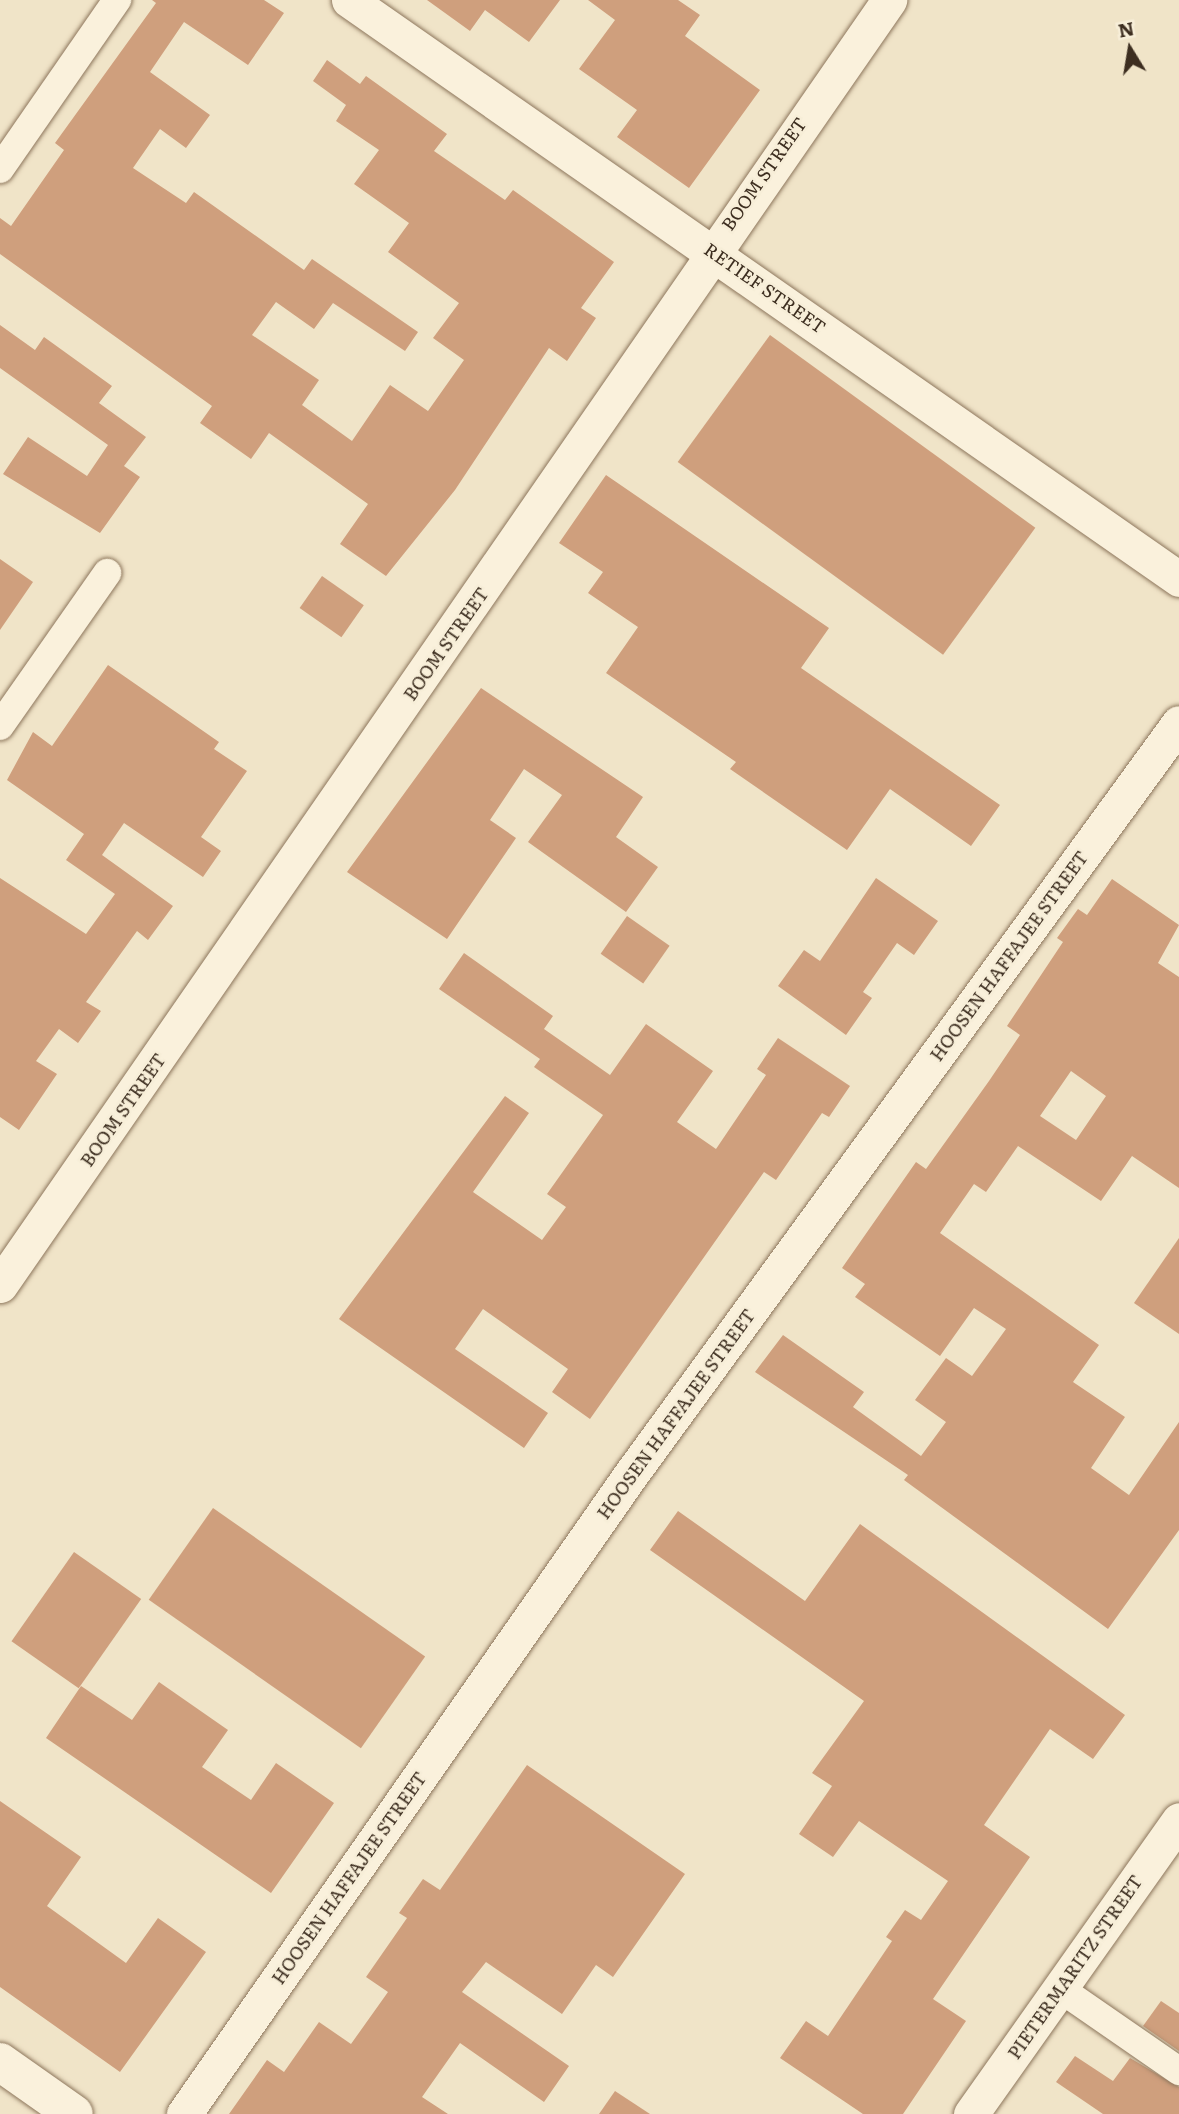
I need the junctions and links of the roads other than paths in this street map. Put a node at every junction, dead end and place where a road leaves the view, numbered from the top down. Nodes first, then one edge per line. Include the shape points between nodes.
1 (117, 0) edge
2 (349, 0) edge
3 (889, 0) edge
4 (0, 169) edge
5 (712, 250) junction
6 (107, 573) dead end
7 (1179, 579) edge
8 (1179, 723) edge
9 (0, 726) edge
10 (0, 1285) edge
11 (1179, 1820) edge
12 (1059, 1988) junction
13 (0, 2062) edge
14 (1179, 2071) edge
15 (74, 2114) edge
16 (184, 2114) edge
17 (971, 2114) edge

1 - 4 street
2 - 5 street, RETIEF STREET
3 - 5 street, BOOM STREET
5 - 7 street, RETIEF STREET
5 - 10 street, BOOM STREET via 532,520
6 - 9 street
8 - 16 street, HOOSEN HAFFAJEE STREET via 629,1478
11 - 12 street, PIETERMARITZ STREET
12 - 14 street
12 - 17 street, PIETERMARITZ STREET
13 - 15 main road

